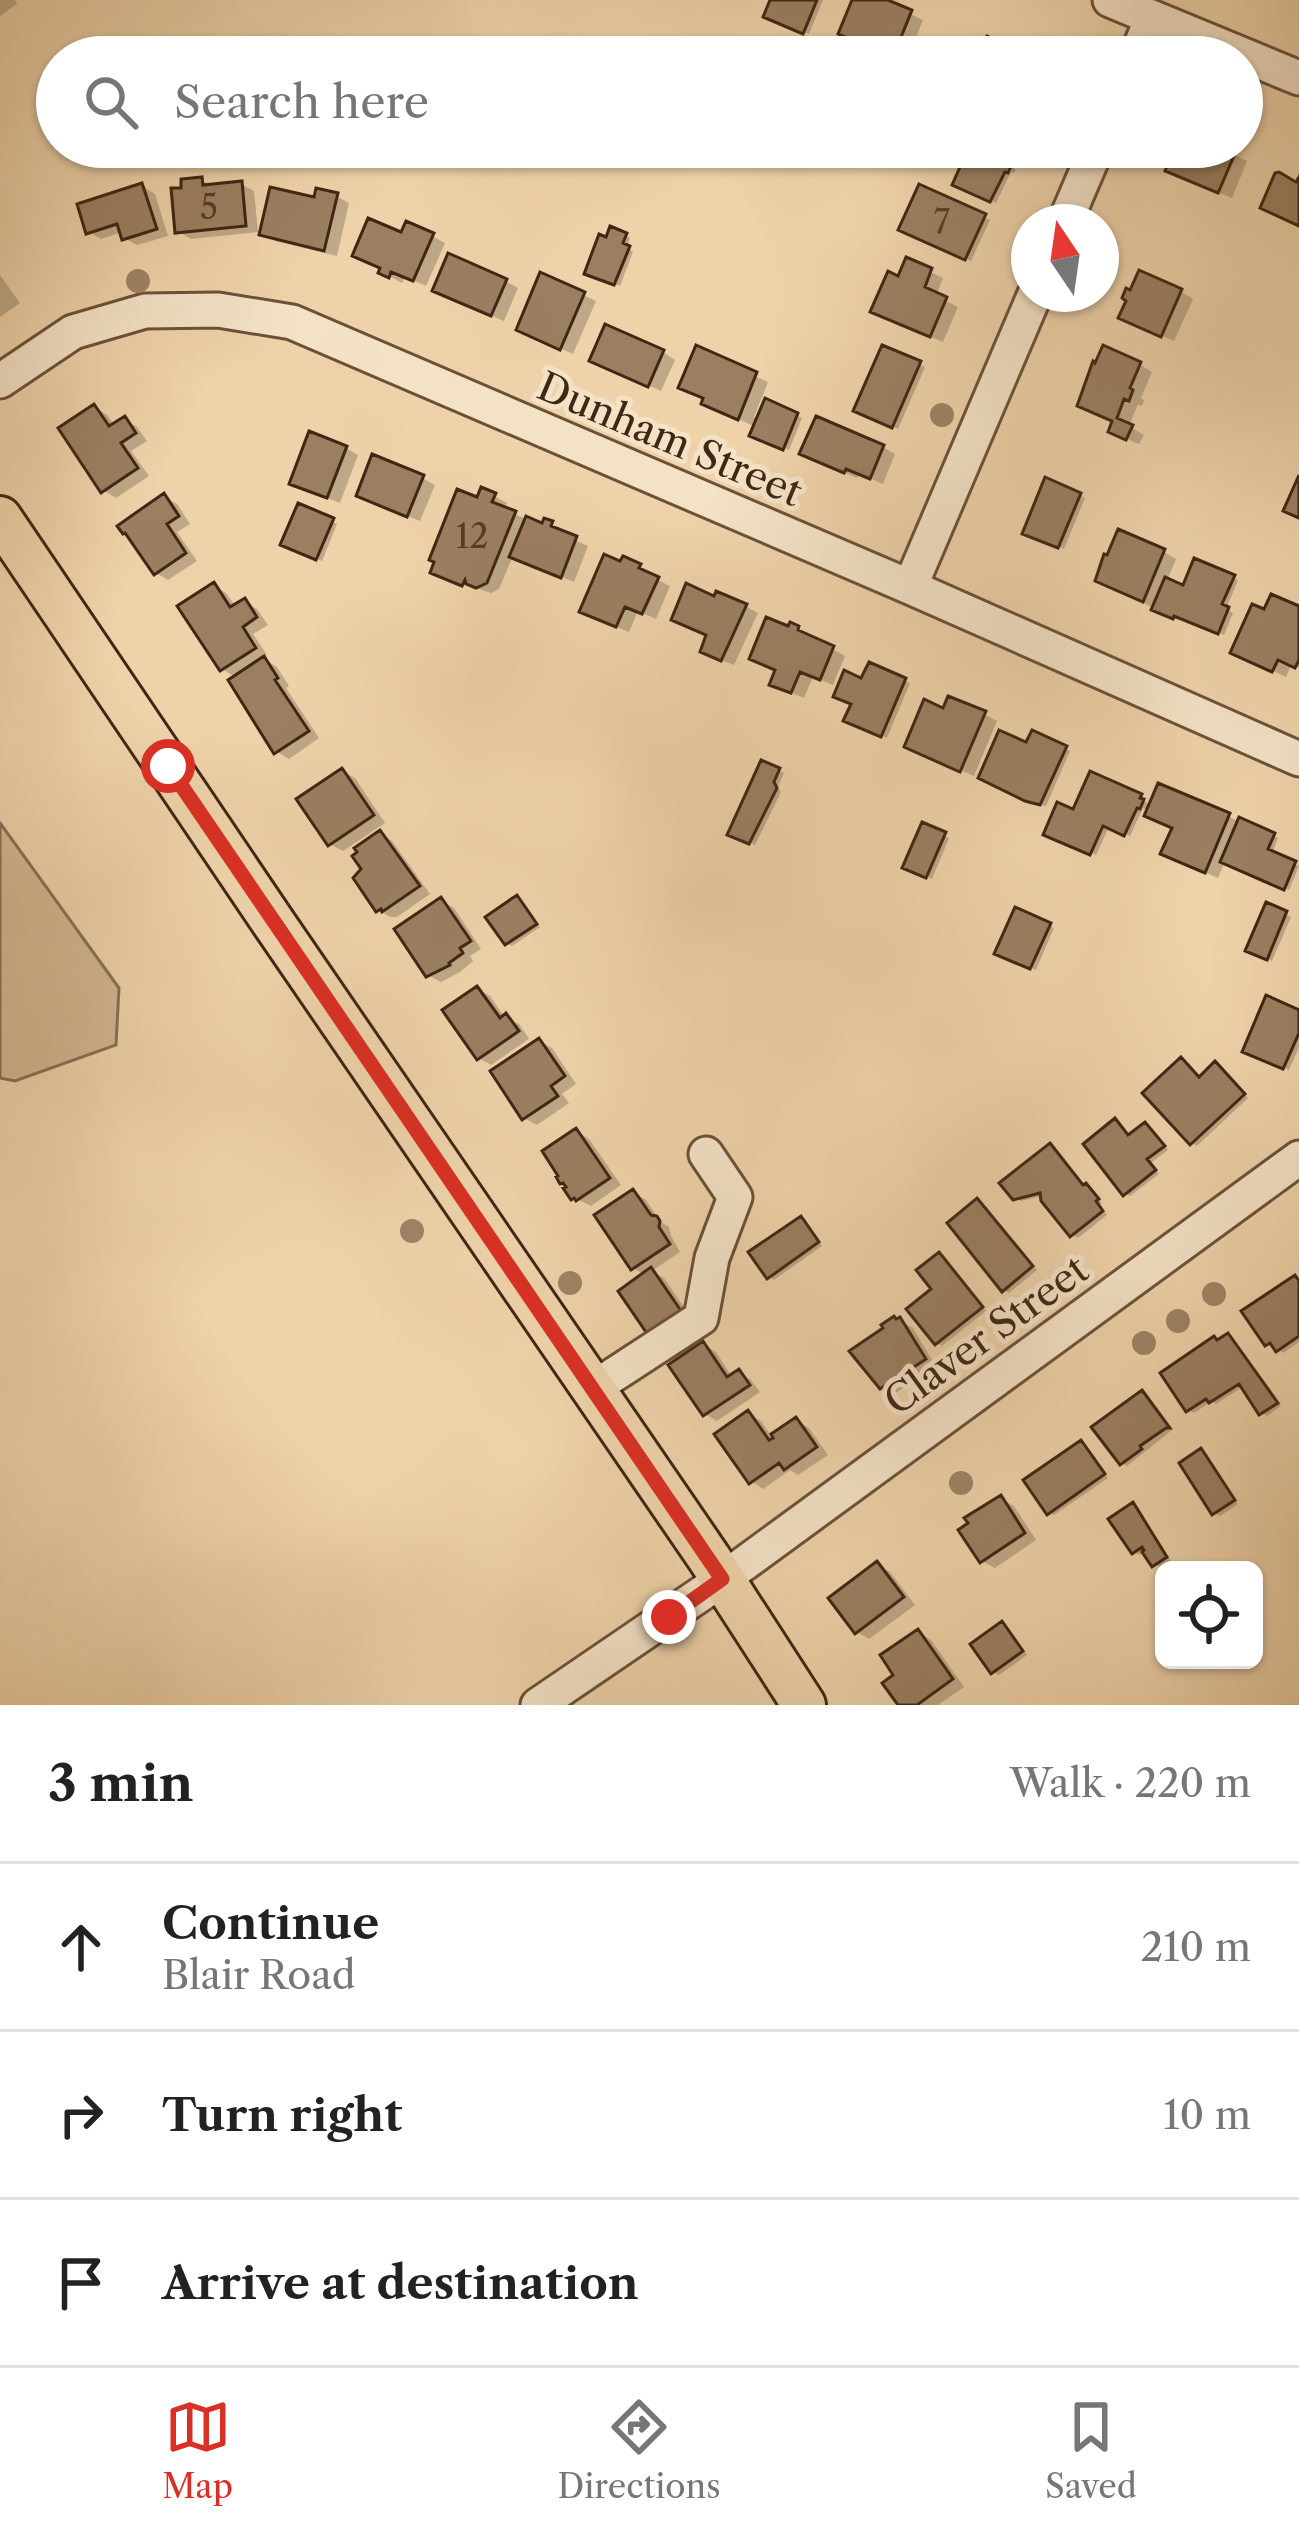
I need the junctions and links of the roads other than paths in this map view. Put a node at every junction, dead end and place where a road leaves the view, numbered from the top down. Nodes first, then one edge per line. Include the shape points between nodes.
1 (1110, 0) edge
2 (1152, 18) junction
3 (1145, 36) edge
4 (1196, 36) edge
5 (1263, 63) edge
6 (1299, 78) edge
7 (1088, 168) edge
8 (1073, 204) edge
9 (1027, 312) edge
10 (0, 381) edge
11 (0, 518) edge
12 (910, 587) junction
13 (1299, 759) edge
14 (706, 1154) dead end
15 (1299, 1158) edge
16 (592, 1389) junction
17 (722, 1579) junction
18 (538, 1705) edge
19 (804, 1705) edge

1 - 2 street
2 - 3 street
2 - 4 street
5 - 6 street
7 - 8 street
9 - 12 street
10 - 12 street, Dunham Street via 73,332 145,311 218,310 292,322
11 - 16 main road
12 - 13 street, Dunham Street
14 - 16 street via 735,1196 701,1318
15 - 17 street, Claver Street
16 - 17 main road
17 - 18 street, Claver Street
17 - 19 main road

